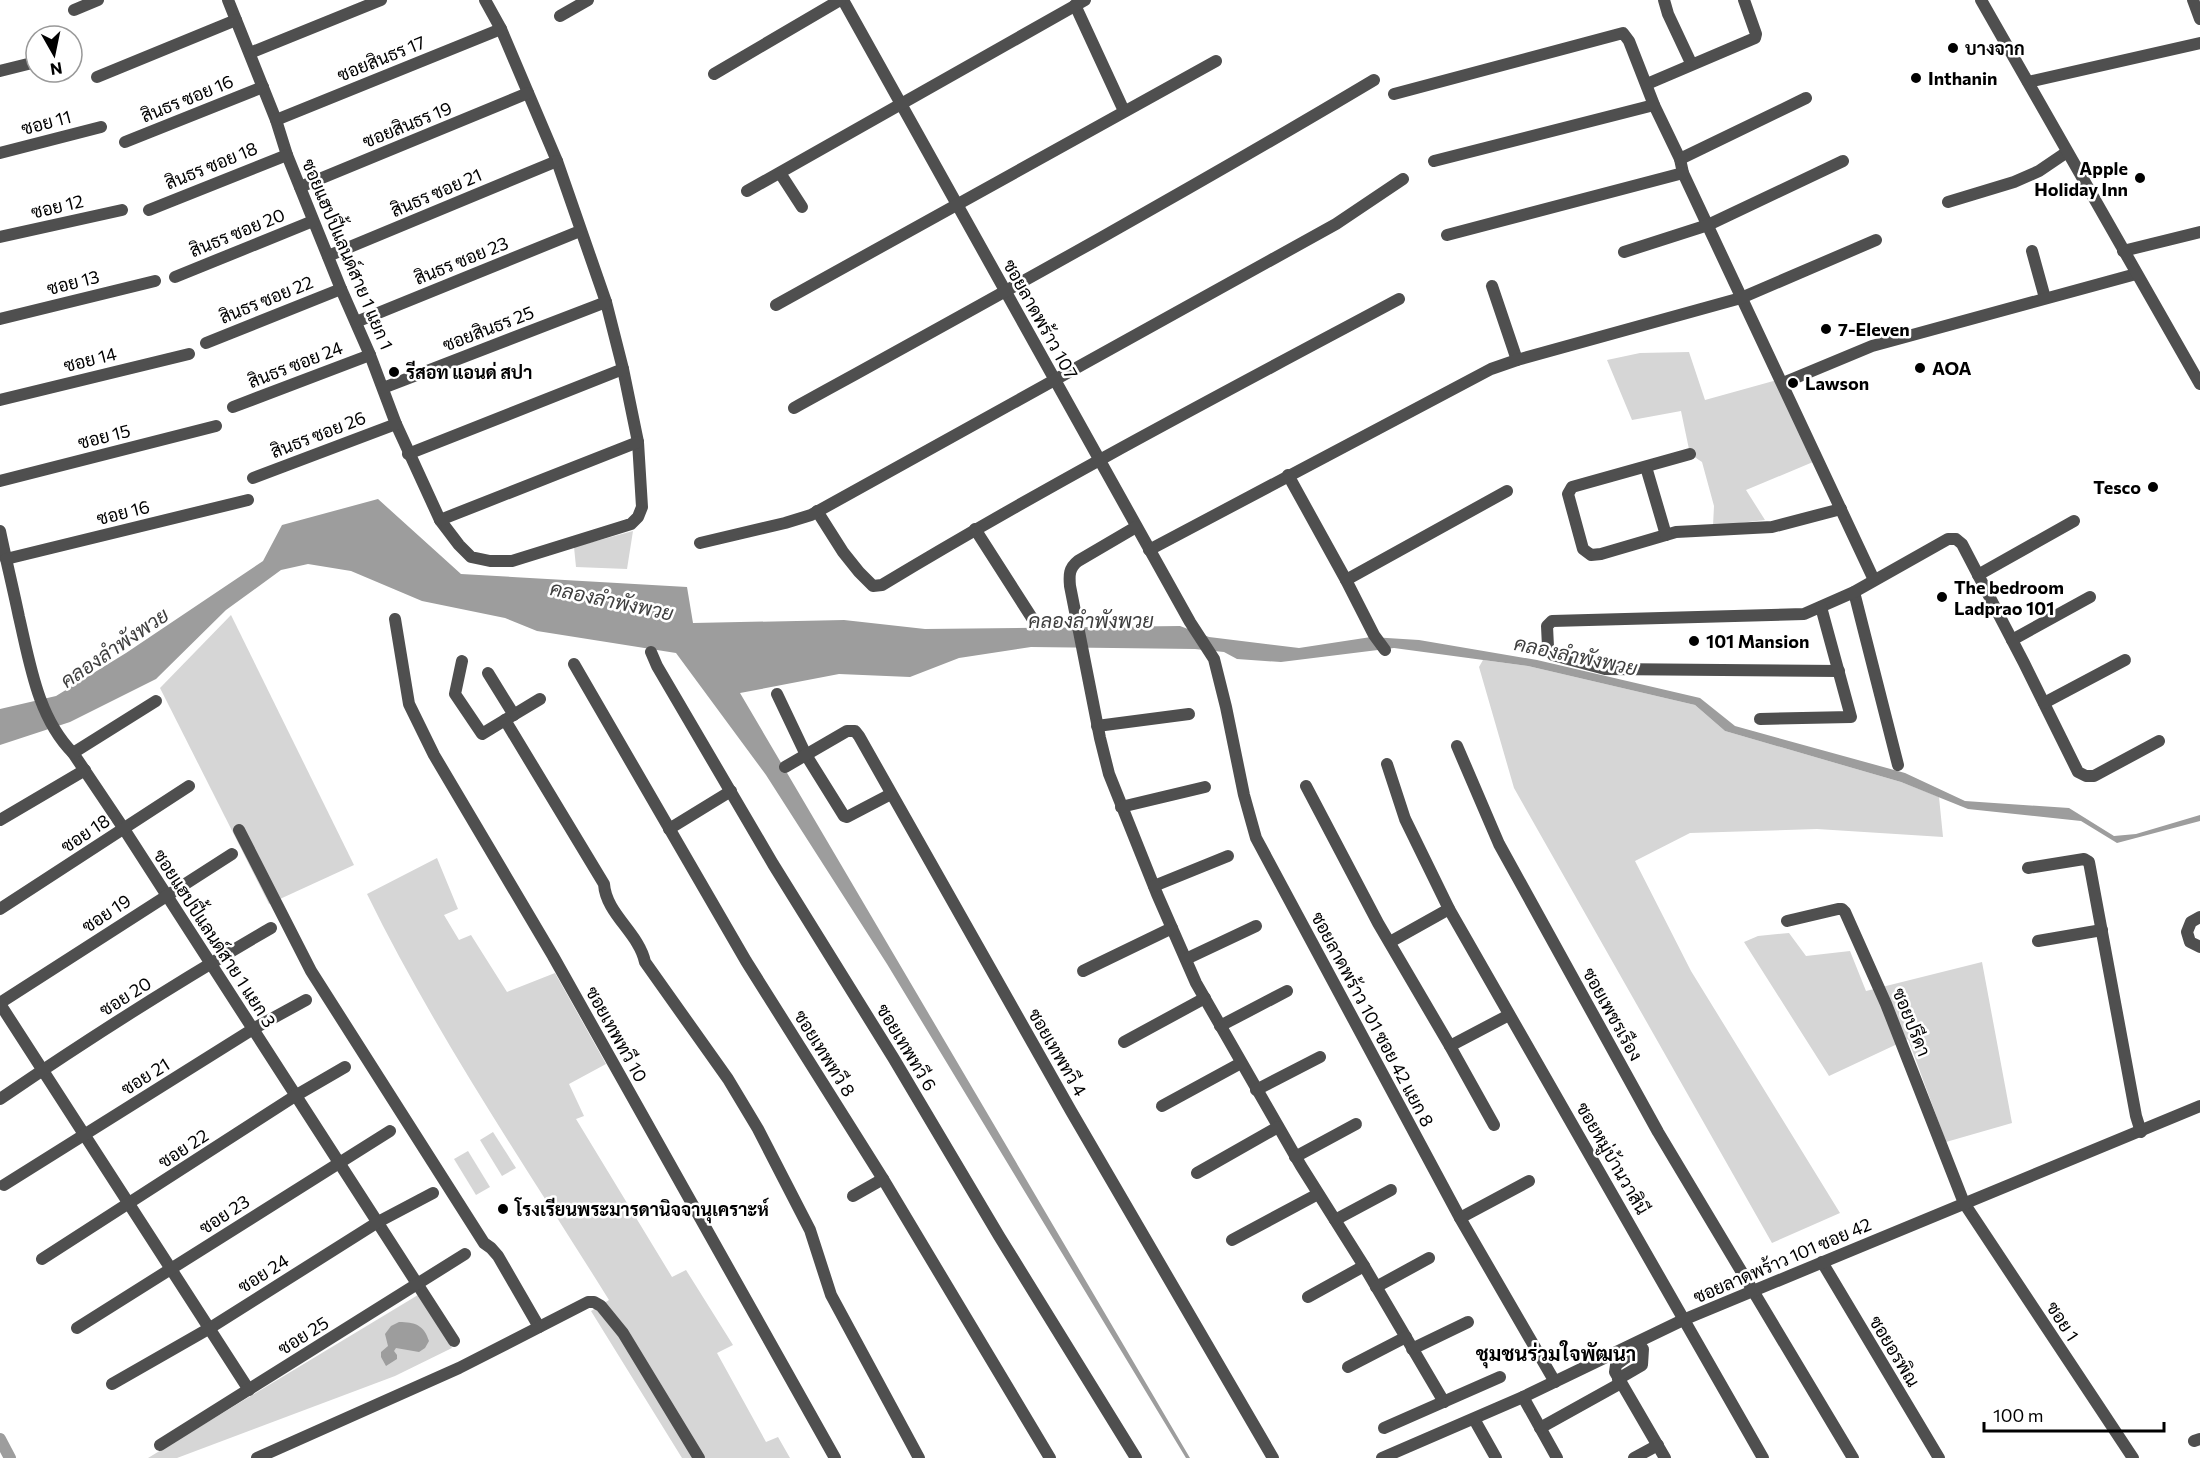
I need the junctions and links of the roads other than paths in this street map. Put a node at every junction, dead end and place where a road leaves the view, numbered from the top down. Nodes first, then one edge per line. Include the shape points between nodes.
1 (98, 0) edge
2 (228, 0) edge
3 (381, 0) edge
4 (485, 0) edge
5 (588, 0) edge
6 (841, 0) edge
7 (1664, 0) edge
8 (1744, 0) edge
9 (1981, 0) edge
10 (2193, 0) edge
11 (1080, 3) edge
12 (74, 10) dead end
13 (560, 16) dead end
14 (2200, 19) edge
15 (236, 20) junction
16 (501, 29) junction
17 (2200, 43) edge
18 (250, 53) junction
19 (1216, 61) dead end
20 (1691, 63) junction
21 (24, 65) edge
22 (0, 71) edge
23 (714, 74) dead end
24 (97, 77) dead end
25 (1374, 80) dead end
26 (2028, 82) junction
27 (1647, 84) junction
28 (263, 87) junction
29 (528, 93) junction
30 (1395, 94) dead end
31 (1806, 98) dead end
32 (900, 103) junction
33 (1654, 105) junction
34 (1124, 111) junction
35 (276, 120) junction
36 (100, 126) dead end
37 (125, 142) dead end
38 (2067, 152) junction
39 (0, 153) edge
40 (287, 155) junction
41 (1680, 159) junction
42 (557, 161) junction
43 (1434, 161) dead end
44 (1844, 161) dead end
45 (780, 172) junction
46 (1683, 173) junction
47 (1403, 179) dead end
48 (300, 187) junction
49 (747, 191) dead end
50 (1948, 202) dead end
51 (956, 204) junction
52 (802, 207) dead end
53 (122, 210) dead end
54 (149, 210) dead end
55 (313, 221) junction
56 (1708, 225) junction
57 (580, 231) junction
58 (2200, 232) edge
59 (1447, 235) dead end
60 (0, 237) edge
61 (1876, 240) dead end
62 (2032, 251) dead end
63 (2123, 251) junction
64 (1624, 252) dead end
65 (328, 256) junction
66 (2136, 274) junction
67 (175, 277) dead end
68 (155, 281) dead end
69 (1492, 286) dead end
70 (340, 289) junction
71 (1005, 292) junction
72 (1741, 298) junction
73 (2045, 298) junction
74 (1399, 299) dead end
75 (606, 302) junction
76 (776, 305) dead end
77 (0, 319) edge
78 (356, 322) junction
79 (206, 343) dead end
80 (189, 354) dead end
81 (370, 355) junction
82 (1517, 360) junction
83 (623, 369) junction
84 (1055, 381) junction
85 (1783, 383) junction
86 (2200, 384) edge
87 (383, 388) junction
88 (0, 400) edge
89 (233, 407) dead end
90 (794, 408) dead end
91 (396, 424) junction
92 (216, 426) dead end
93 (638, 442) junction
94 (408, 454) junction
95 (1690, 454) dead end
96 (1098, 459) junction
97 (1646, 467) junction
98 (1288, 475) junction
99 (253, 478) dead end
100 (0, 481) edge
101 (1507, 491) dead end
102 (248, 500) dead end
103 (1840, 509) junction
104 (818, 512) junction
105 (440, 520) junction
106 (2074, 521) dead end
107 (1136, 527) junction
108 (975, 529) junction
109 (0, 531) edge
110 (1666, 535) junction
111 (700, 543) dead end
112 (1149, 550) junction
113 (6, 559) junction
114 (1978, 575) junction
115 (1346, 580) junction
116 (1874, 580) junction
117 (1854, 592) junction
118 (2090, 597) dead end
119 (1821, 607) junction
120 (1032, 618) dead end
121 (395, 619) dead end
122 (2012, 640) junction
123 (1385, 650) dead end
124 (651, 652) dead end
125 (1211, 653) joint
126 (2126, 660) dead end
127 (462, 661) dead end
128 (574, 664) dead end
129 (1839, 670) junction
130 (488, 673) dead end
131 (777, 694) dead end
132 (540, 699) dead end
133 (156, 701) dead end
134 (2044, 704) junction
135 (1189, 714) dead end
136 (510, 718) junction
137 (1096, 719) junction
138 (1760, 720) dead end
139 (2158, 741) dead end
140 (1457, 746) dead end
141 (69, 749) junction
142 (806, 755) junction
143 (1387, 764) dead end
144 (1898, 765) dead end
145 (785, 767) dead end
146 (85, 770) junction
147 (189, 786) dead end
148 (1306, 786) dead end
149 (1204, 787) dead end
150 (731, 792) junction
151 (891, 794) junction
152 (1121, 807) junction
153 (0, 820) edge
154 (124, 829) junction
155 (669, 829) junction
156 (239, 830) dead end
157 (232, 854) dead end
158 (1228, 856) dead end
159 (2028, 868) dead end
160 (1154, 886) junction
161 (166, 895) junction
162 (0, 909) edge
163 (1449, 909) junction
164 (2200, 917) edge
165 (1787, 921) dead end
166 (1256, 926) dead end
167 (271, 928) dead end
168 (1172, 928) junction
169 (2102, 930) junction
170 (2038, 941) dead end
171 (1390, 942) junction
172 (2200, 947) edge
173 (1186, 959) junction
174 (210, 963) junction
175 (1083, 971) dead end
176 (1287, 991) dead end
177 (1205, 998) junction
178 (306, 1000) dead end
179 (0, 1004) edge
180 (1509, 1015) junction
181 (1220, 1026) junction
182 (253, 1029) junction
183 (1124, 1041) dead end
184 (1450, 1046) junction
185 (1320, 1057) dead end
186 (1241, 1063) junction
187 (345, 1067) dead end
188 (42, 1070) junction
189 (1256, 1090) junction
190 (295, 1096) junction
191 (0, 1100) edge
192 (1162, 1106) dead end
193 (2200, 1106) edge
194 (1356, 1124) dead end
195 (1494, 1125) dead end
196 (1278, 1127) junction
197 (390, 1131) dead end
198 (2141, 1131) junction
199 (84, 1136) junction
200 (1295, 1157) junction
201 (338, 1163) junction
202 (1197, 1173) dead end
203 (883, 1179) junction
204 (1528, 1180) dead end
205 (4, 1185) dead end
206 (1391, 1190) dead end
207 (433, 1193) dead end
208 (1318, 1194) junction
209 (854, 1196) dead end
210 (1964, 1203) junction
211 (130, 1204) junction
212 (1460, 1218) junction
213 (1335, 1220) junction
214 (378, 1222) junction
215 (1232, 1240) dead end
216 (465, 1254) dead end
217 (1429, 1258) dead end
218 (42, 1259) dead end
219 (1822, 1262) junction
220 (1364, 1266) junction
221 (171, 1269) junction
222 (417, 1285) junction
223 (1376, 1287) junction
224 (1754, 1290) junction
225 (1308, 1297) dead end
226 (1683, 1320) junction
227 (1468, 1322) dead end
228 (539, 1327) junction
229 (77, 1328) dead end
230 (210, 1328) junction
231 (1406, 1337) junction
232 (454, 1341) dead end
233 (1633, 1345) junction
234 (1413, 1349) junction
235 (1348, 1367) dead end
236 (1500, 1377) dead end
237 (1620, 1381) junction
238 (1555, 1382) junction
239 (112, 1384) dead end
240 (249, 1390) junction
241 (1523, 1397) junction
242 (1444, 1402) junction
243 (1474, 1419) junction
244 (1384, 1428) dead end
245 (1540, 1428) junction
246 (160, 1445) dead end
247 (1658, 1445) junction
248 (1388, 1457) edge
249 (256, 1458) edge
250 (699, 1458) edge
251 (835, 1458) edge
252 (919, 1458) edge
253 (1050, 1458) edge
254 (1136, 1458) edge
255 (1273, 1458) edge
256 (1496, 1458) edge
257 (1557, 1458) edge
258 (1634, 1458) edge
259 (1665, 1458) edge
260 (1763, 1458) edge
261 (1853, 1458) edge
262 (1939, 1458) edge
263 (2133, 1458) edge

1 - 12 street
2 - 15 street, ซอยแฮปปี้แลนด์สาย 1 แยก 1
3 - 18 street
4 - 16 street, ซอยแฮปปี้แลนด์สาย 1 แยก 1
5 - 13 street
6 - 23 street
6 - 32 street, ซอยลาดพร้าว 107
7 - 20 street
8 - 20 street via 1755,38
9 - 26 street
10 - 14 street
11 - 32 street
11 - 34 street
15 - 18 street, ซอยแฮปปี้แลนด์สาย 1 แยก 1
15 - 24 street
16 - 29 street, ซอยแฮปปี้แลนด์สาย 1 แยก 1
16 - 35 street, ซอยสินธร 17
17 - 26 street
18 - 28 street, ซอยแฮปปี้แลนด์สาย 1 แยก 1
19 - 34 street
20 - 27 street
21 - 22 street
25 - 71 street
26 - 38 street
27 - 30 street via 1629,41 1620,33
27 - 33 street
28 - 35 street, ซอยแฮปปี้แลนด์สาย 1 แยก 1
28 - 37 street, สินธร ซอย 16
29 - 42 street, ซอยแฮปปี้แลนด์สาย 1 แยก 1
29 - 48 street, ซอยสินธร 19
31 - 41 street
32 - 45 street
32 - 51 street, ซอยลาดพร้าว 107
33 - 41 street
33 - 43 street
34 - 51 street
35 - 40 street, ซอยแฮปปี้แลนด์สาย 1 แยก 1
36 - 39 street, ซอย 11
38 - 50 street via 2014,182
38 - 63 street
40 - 48 street, ซอยแฮปปี้แลนด์สาย 1 แยก 1
40 - 54 street, สินธร ซอย 18
41 - 46 street
42 - 57 street, ซอยแฮปปี้แลนด์สาย 1 แยก 1
42 - 65 street, สินธร ซอย 21
44 - 56 street
45 - 49 street
45 - 52 street
46 - 56 street
46 - 59 street
47 - 84 street via 1336,224
48 - 55 street, ซอยแฮปปี้แลนด์สาย 1 แยก 1
51 - 71 street, ซอยลาดพร้าว 107
51 - 76 street
53 - 60 street, ซอย 12
55 - 65 street, ซอยแฮปปี้แลนด์สาย 1 แยก 1
55 - 67 street, สินธร ซอย 20
56 - 64 street
56 - 72 street
57 - 75 street, ซอยแฮปปี้แลนด์สาย 1 แยก 1
57 - 78 street, สินธร ซอย 23
58 - 63 street
61 - 72 street
62 - 73 street
63 - 66 street
65 - 70 street, ซอยแฮปปี้แลนด์สาย 1 แยก 1
66 - 73 street
66 - 86 street
68 - 77 street, ซอย 13
69 - 82 street
70 - 78 street, ซอยแฮปปี้แลนด์สาย 1 แยก 1
70 - 79 street, สินธร ซอย 22
71 - 84 street, ซอยลาดพร้าว 107
71 - 90 street
72 - 82 street
72 - 85 street
73 - 85 street via 1872,346
74 - 96 street
75 - 83 street, ซอยแฮปปี้แลนด์สาย 1 แยก 1
75 - 87 street, ซอยสินธร 25
78 - 81 street, ซอยแฮปปี้แลนด์สาย 1 แยก 1
80 - 88 street, ซอย 14
81 - 87 street, ซอยแฮปปี้แลนด์สาย 1 แยก 1
81 - 89 street, สินธร ซอย 24
82 - 98 street via 1491,369
83 - 93 street, ซอยแฮปปี้แลนด์สาย 1 แยก 1
83 - 94 street
84 - 96 street, ซอยลาดพร้าว 107
84 - 104 street
85 - 103 street
87 - 91 street, ซอยแฮปปี้แลนด์สาย 1 แยก 1
91 - 94 street, ซอยแฮปปี้แลนด์สาย 1 แยก 1
91 - 99 street, สินธร ซอย 26
92 - 100 street, ซอย 15
93 - 105 street
93 - 105 street, ซอยแฮปปี้แลนด์สาย 1 แยก 1 via 642,507 631,524 512,561 490,561 471,557
94 - 105 street, ซอยแฮปปี้แลนด์สาย 1 แยก 1
95 - 97 street
96 - 107 street, ซอยลาดพร้าว 107
96 - 108 street
97 - 110 street
97 - 110 street via 1569,490 1583,549 1591,555 1601,554
98 - 112 street
98 - 115 street
101 - 115 street
102 - 113 street, ซอย 16
103 - 110 street via 1772,527
103 - 116 street
104 - 108 street via 843,552 873,586 882,585
104 - 111 street via 785,524
106 - 114 street
107 - 112 street, ซอยลาดพร้าว 107
107 - 137 street via 1075,563 1070,571
108 - 120 street
109 - 113 street, ซอยแฮปปี้แลนด์สาย 1 แยก 3
112 - 125 street, ซอยลาดพร้าว 107
113 - 141 street, ซอยแฮปปี้แลนด์สาย 1 แยก 3 via 35,683 50,721
114 - 116 street via 1962,544 1948,539
114 - 122 street
115 - 123 street
116 - 117 street
117 - 119 street
117 - 144 street
118 - 122 street
119 - 129 street
119 - 129 street via 1804,614 1552,621 1547,626 1548,647 1552,655 1605,669
121 - 251 street, ซอยเทพทวี 10 via 409,704 434,754 553,956
122 - 134 street
124 - 150 street, ซอยเทพทวี 6
125 - 212 street, ซอยลาดพร้าว 101 ซอย 42 แยก 8 via 1256,838
126 - 134 street
127 - 136 street via 455,694 482,734
128 - 155 street, ซอยเทพทวี 8
129 - 138 street via 1851,717
130 - 136 street
131 - 142 street
132 - 136 street
133 - 141 street
134 - 139 street via 2078,772 2086,776 2094,776
135 - 137 street
136 - 252 street via 604,884 605,896 758,1129 810,1230 831,1295
137 - 152 street
140 - 224 street, ซอยเพชรเรือง via 1499,844 1658,1132
141 - 146 street, ซอยแฮปปี้แลนด์สาย 1 แยก 3
142 - 145 street, ซอยเทพทวี 4
142 - 151 street via 845,817
142 - 151 street, ซอยเทพทวี 4 via 847,731 855,731
143 - 163 street, ซอยหมู่บ้านวาสินี via 1405,819
146 - 153 street
146 - 154 street, ซอยแฮปปี้แลนด์สาย 1 แยก 3
147 - 154 street, ซอย 18
148 - 171 street
149 - 152 street
150 - 155 street
150 - 254 street, ซอยเทพทวี 6
151 - 255 street, ซอยเทพทวี 4
152 - 160 street
154 - 161 street, ซอยแฮปปี้แลนด์สาย 1 แยก 3
154 - 162 street, ซอย 18
155 - 203 street, ซอยเทพทวี 8 via 746,961
156 - 228 street via 311,971 484,1243 498,1256
157 - 161 street, ซอย 19
158 - 160 street
159 - 169 street via 2087,860
160 - 168 street
161 - 174 street, ซอยแฮปปี้แลนด์สาย 1 แยก 3
161 - 179 street, ซอย 19
163 - 171 street
163 - 180 street, ซอยหมู่บ้านวาสินี
164 - 172 street via 2191,922 2187,932 2190,942
165 - 210 street, ซอยปรีดา via 1838,909 1845,912 1886,1004
166 - 173 street
167 - 174 street, ซอย 20
168 - 173 street
168 - 175 street
169 - 170 street
169 - 198 street
171 - 184 street
173 - 177 street
174 - 182 street, ซอยแฮปปี้แลนด์สาย 1 แยก 3
174 - 188 street, ซอย 20
176 - 181 street
177 - 181 street
177 - 183 street
178 - 182 street, ซอย 21
179 - 188 street
180 - 184 street
180 - 226 street, ซอยหมู่บ้านวาสินี
181 - 186 street
182 - 190 street, ซอยแฮปปี้แลนด์สาย 1 แยก 3
182 - 199 street, ซอย 21
184 - 195 street
185 - 189 street
186 - 189 street
186 - 192 street
187 - 190 street, ซอย 22
188 - 191 street, ซอย 20
188 - 199 street
189 - 196 street
190 - 201 street, ซอยแฮปปี้แลนด์สาย 1 แยก 3
190 - 211 street, ซอย 22
193 - 198 street, ซอยลาดพร้าว 101 ซอย 42
194 - 200 street
196 - 200 street
196 - 202 street
197 - 201 street, ซอย 23
198 - 210 street, ซอยลาดพร้าว 101 ซอย 42
199 - 205 street, ซอย 21
199 - 211 street
200 - 208 street
201 - 214 street, ซอยแฮปปี้แลนด์สาย 1 แยก 3
201 - 221 street, ซอย 23
203 - 209 street
203 - 253 street, ซอยเทพทวี 8
204 - 212 street
206 - 213 street
207 - 214 street, ซอย 24
208 - 213 street
208 - 215 street
210 - 219 street, ซอยลาดพร้าว 101 ซอย 42
210 - 263 street, ซอย 1
211 - 218 street, ซอย 22
211 - 221 street
212 - 238 street, ซอยลาดพร้าว 101 ซอย 42 แยก 8
213 - 220 street
214 - 222 street, ซอยแฮปปี้แลนด์สาย 1 แยก 3
214 - 230 street, ซอย 24
216 - 222 street, ซอย 25
217 - 223 street
219 - 224 street, ซอยลาดพร้าว 101 ซอย 42
219 - 262 street, ซอยอรพิณ
220 - 223 street
220 - 225 street
221 - 229 street, ซอย 23
221 - 230 street
222 - 232 street, ซอยแฮปปี้แลนด์สาย 1 แยก 3
222 - 240 street, ซอย 25
223 - 231 street
224 - 226 street, ซอยลาดพร้าว 101 ซอย 42
224 - 261 street, ซอยเพชรเรือง
226 - 233 street, ซอยลาดพร้าว 101 ซอย 42
226 - 260 street, ซอยหมู่บ้านวาสินี
227 - 234 street
228 - 249 street via 459,1368
228 - 250 street via 588,1302 601,1306 623,1333
230 - 239 street, ซอย 24
230 - 240 street
231 - 234 street
231 - 235 street
233 - 237 street via 1631,1354 1615,1367
233 - 238 street, ซอยลาดพร้าว 101 ซอย 42
234 - 242 street
236 - 242 street
237 - 245 street
237 - 247 street
238 - 241 street, ซอยลาดพร้าว 101 ซอย 42
240 - 246 street, ซอย 25
241 - 243 street, ซอยลาดพร้าว 101 ซอย 42
241 - 245 street
242 - 244 street
243 - 248 street, ซอยลาดพร้าว 101 ซอย 42
243 - 256 street
245 - 257 street
247 - 258 street
247 - 259 street

